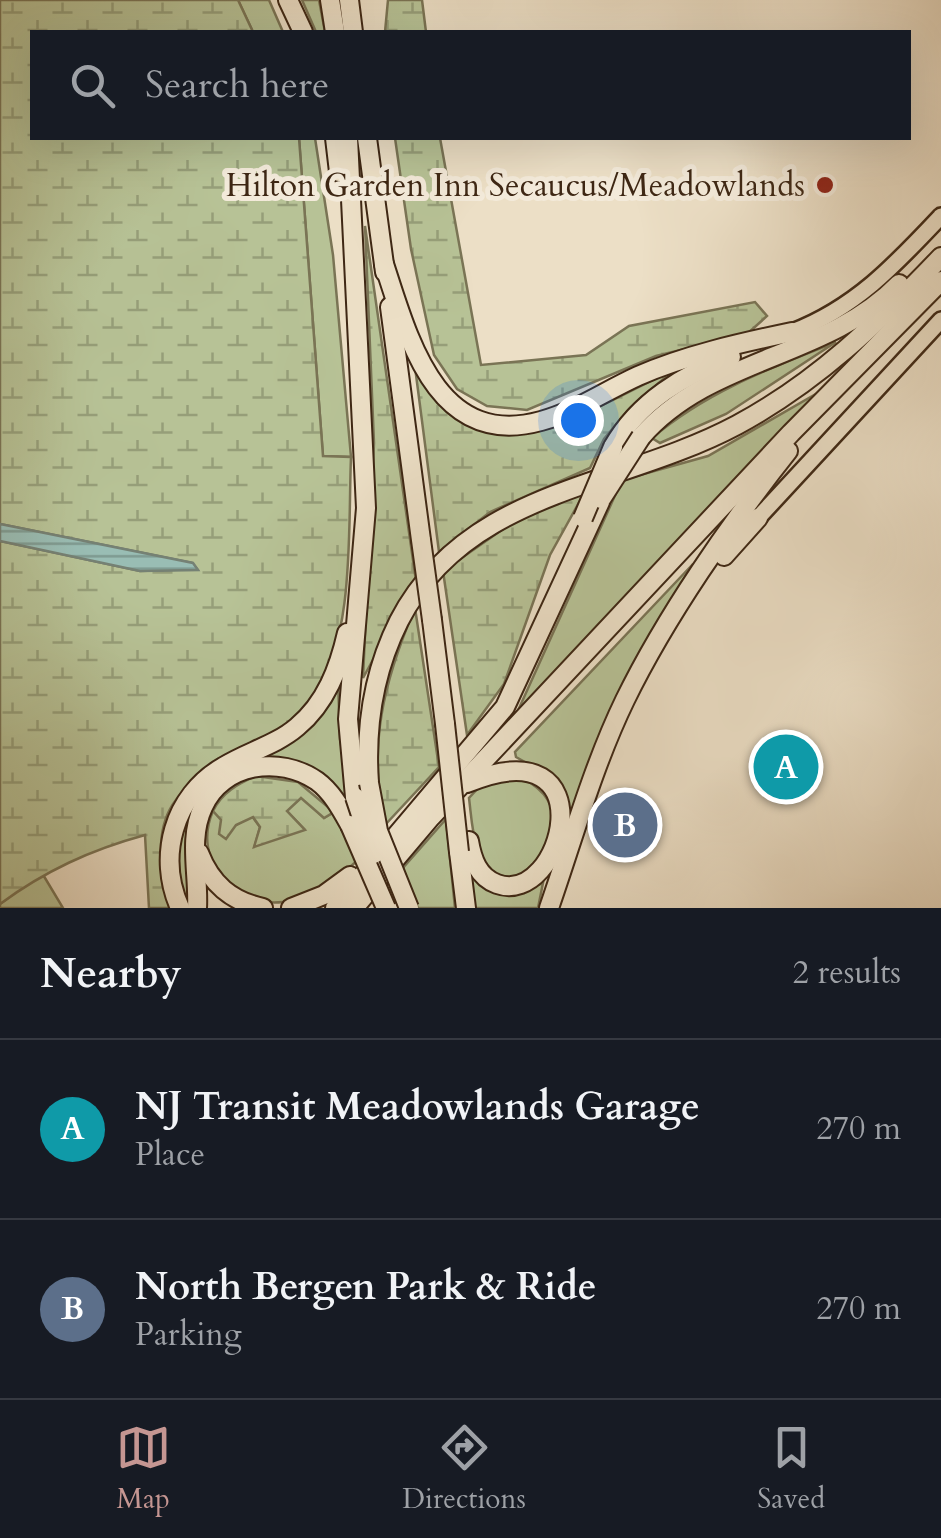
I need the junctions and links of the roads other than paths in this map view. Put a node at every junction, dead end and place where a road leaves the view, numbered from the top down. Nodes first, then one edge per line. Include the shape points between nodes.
1 (288, 0) edge
2 (330, 0) edge
3 (302, 30) edge
4 (334, 30) edge
5 (334, 140) edge
6 (348, 140) edge
7 (367, 140) edge
8 (941, 216) edge
9 (941, 241) edge
10 (941, 257) edge
11 (384, 264) junction
12 (941, 281) edge
13 (941, 320) edge
14 (941, 329) edge
15 (792, 332) junction
16 (923, 338) junction
17 (818, 406) junction
18 (364, 473) junction
19 (758, 518) joint
20 (360, 574) junction
21 (700, 576) junction
22 (564, 582) junction
23 (462, 786) junction
24 (362, 790) junction
25 (196, 840) junction
26 (464, 846) junction
27 (380, 849) junction
28 (180, 908) edge
29 (198, 908) edge
30 (263, 908) edge
31 (292, 908) edge
32 (335, 908) edge
33 (354, 908) edge
34 (386, 908) edge
35 (396, 908) edge
36 (409, 908) edge
37 (466, 908) edge
38 (549, 908) edge

1 - 3 highway
2 - 4 highway
5 - 18 highway
6 - 18 highway
7 - 11 highway
8 - 15 main road via 865,293
9 - 22 highway, bridge via 879,304 849,324 706,384 668,410 640,436 600,501
10 - 24 highway via 860,340 756,414 690,447 522,506 449,553 410,602 383,658
11 - 15 highway via 426,375 461,410 490,422 544,420 666,365
11 - 26 highway, bridge
12 - 17 highway
13 - 16 main road
14 - 16 main road
15 - 22 highway, bridge via 680,380 649,403 613,447
16 - 19 main road
17 - 21 highway
17 - 23 highway
18 - 20 highway
19 - 21 highway
20 - 24 highway via 348,719
20 - 28 highway via 335,674 314,710 286,735 209,776 185,804 169,856
21 - 38 highway via 618,716
22 - 27 highway via 500,714
23 - 26 highway via 505,770 532,770 550,785 559,812 552,856 520,884 502,886 485,877
23 - 33 highway
24 - 35 highway, bridge
24 - 36 highway, bridge
25 - 29 highway
25 - 30 highway via 218,886
25 - 34 highway, bridge via 203,805 240,771 296,771 336,800
26 - 37 highway
27 - 31 highway via 334,888
27 - 32 highway

